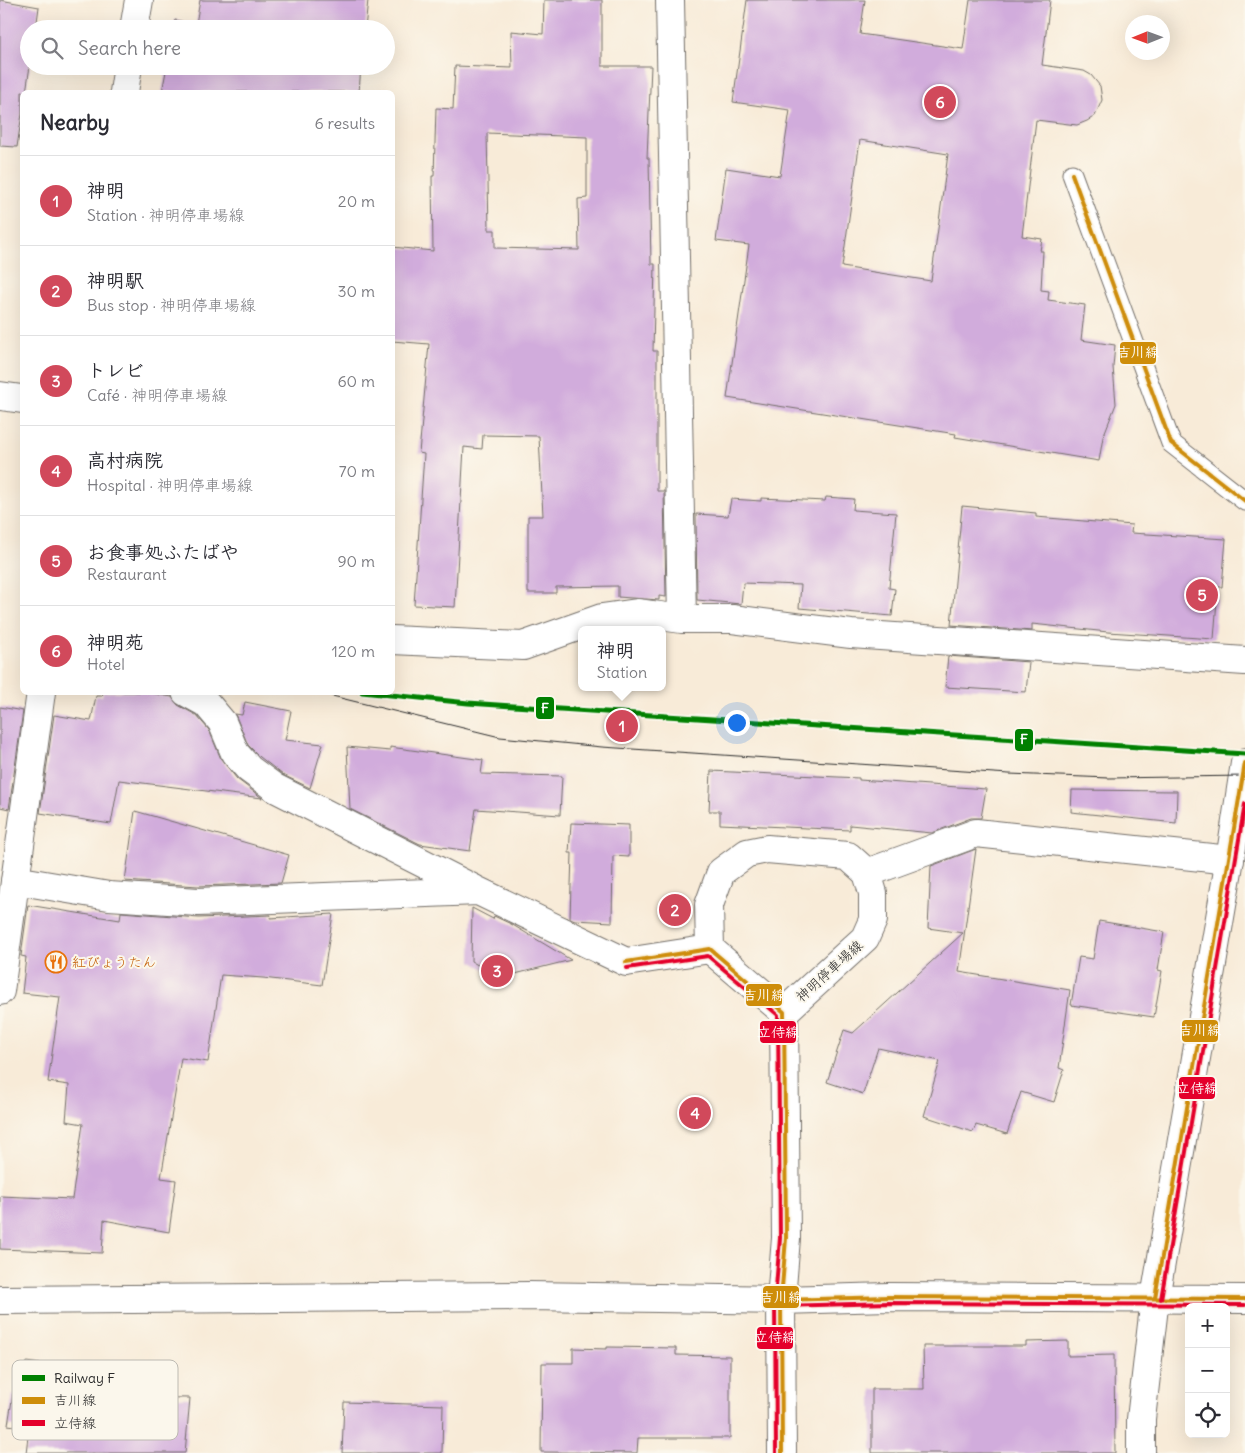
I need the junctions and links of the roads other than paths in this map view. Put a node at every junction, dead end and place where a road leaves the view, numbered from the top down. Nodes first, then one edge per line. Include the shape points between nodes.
1 (139, 0) edge
2 (670, 0) edge
3 (136, 20) edge
4 (127, 75) edge
5 (124, 90) edge
6 (1072, 174) dead end
7 (0, 396) edge
8 (20, 399) edge
9 (1245, 501) edge
10 (682, 619) junction
11 (579, 626) edge
12 (578, 627) edge
13 (395, 640) edge
14 (1245, 660) edge
15 (41, 695) edge
16 (191, 695) edge
17 (1245, 763) edge
18 (1236, 852) edge
19 (867, 873) junction
20 (15, 880) junction
21 (478, 891) junction
22 (4, 943) edge
23 (710, 949) junction
24 (0, 991) edge
25 (784, 1012) junction
26 (1155, 1298) junction
27 (1245, 1299) edge
28 (0, 1300) edge
29 (781, 1300) junction
30 (782, 1453) edge
31 (1141, 1453) edge

1 - 3 street
2 - 10 street
4 - 5 street
6 - 9 lane via 1171,443
7 - 8 street
10 - 11 street via 637,613 602,618
10 - 14 street via 732,619 851,634
12 - 13 street via 523,646
15 - 20 street
16 - 21 street via 206,703 222,722 235,753 249,769 275,788
17 - 18 street
18 - 19 street via 976,833
18 - 26 street
19 - 23 street via 848,856 767,849 747,852 721,872 709,905
19 - 25 street, 神明停車場線 via 874,911 866,938
20 - 21 street via 109,896 198,902
20 - 22 street
21 - 23 street via 626,962
22 - 24 street
23 - 25 street, 神明停車場線
25 - 29 street, 神明停車場線 via 786,1238
26 - 27 street
26 - 29 street
26 - 31 street via 1141,1419
28 - 29 street via 529,1296
29 - 30 street, 神明停車場線

